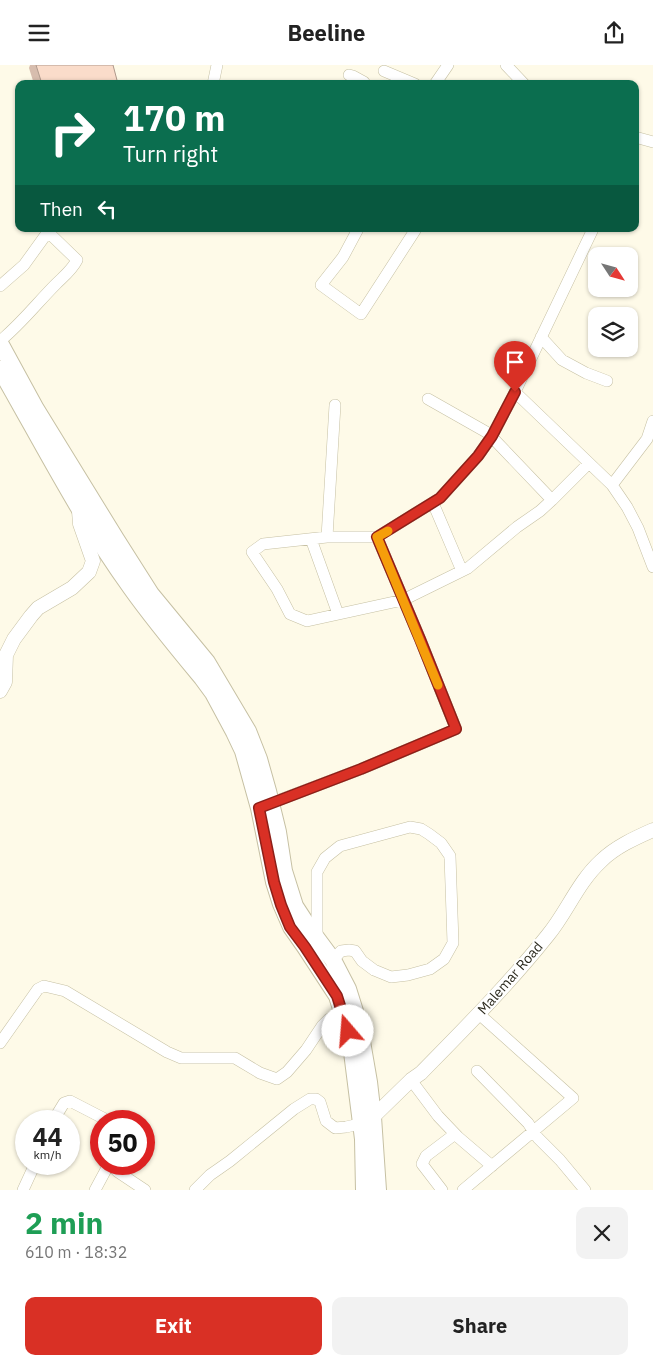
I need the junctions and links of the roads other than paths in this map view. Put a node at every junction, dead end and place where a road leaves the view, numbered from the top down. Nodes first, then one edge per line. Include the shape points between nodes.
1 (217, 65) edge
2 (448, 65) edge
3 (506, 65) edge
4 (384, 71) dead end
5 (349, 75) dead end
6 (214, 80) edge
7 (361, 80) edge
8 (406, 80) edge
9 (438, 80) edge
10 (520, 80) edge
11 (639, 138) edge
12 (653, 142) edge
13 (48, 232) edge
14 (50, 232) edge
15 (356, 232) edge
16 (414, 232) edge
17 (592, 232) edge
18 (0, 286) edge
19 (541, 337) junction
20 (0, 341) edge
21 (0, 369) edge
22 (607, 381) dead end
23 (515, 392) junction
24 (428, 399) dead end
25 (335, 405) dead end
26 (652, 426) edge
27 (492, 436) junction
28 (589, 463) junction
29 (612, 485) junction
30 (552, 500) junction
31 (433, 503) junction
32 (77, 505) junction
33 (327, 537) junction
34 (377, 537) junction
35 (311, 539) junction
36 (109, 543) junction
37 (653, 567) edge
38 (462, 571) junction
39 (402, 600) junction
40 (338, 613) junction
41 (0, 691) edge
42 (265, 806) junction
43 (653, 830) edge
44 (317, 938) junction
45 (333, 959) junction
46 (479, 1014) junction
47 (345, 1022) junction
48 (0, 1043) edge
49 (477, 1071) dead end
50 (411, 1080) junction
51 (60, 1110) edge
52 (90, 1111) edge
53 (367, 1121) junction
54 (534, 1131) junction
55 (455, 1134) junction
56 (492, 1166) junction
57 (30, 1175) edge
58 (103, 1175) edge
59 (122, 1175) edge
60 (203, 1187) edge
61 (23, 1190) edge
62 (95, 1190) edge
63 (145, 1190) edge
64 (364, 1190) edge
65 (378, 1190) edge
66 (442, 1190) edge
67 (463, 1190) edge
68 (585, 1190) edge

1 - 6 street
2 - 9 street
3 - 10 street
4 - 8 street
5 - 7 street
11 - 12 street
13 - 18 street via 24,265
14 - 20 street via 77,260 74,267
15 - 16 street via 343,257 321,285 361,314
17 - 19 street
19 - 22 street via 562,360
19 - 23 street
20 - 36 main road
21 - 32 main road
23 - 27 street
23 - 28 street
24 - 27 street
25 - 33 street
26 - 29 street via 647,439
27 - 30 street
27 - 31 street via 478,456
28 - 29 street
28 - 30 street
29 - 37 street via 638,528
30 - 38 street
31 - 34 street
31 - 38 street
32 - 36 main road
32 - 41 street via 92,561 89,572 72,588 38,608 14,639 6,655
33 - 34 street
33 - 35 street
34 - 39 street
35 - 40 street
35 - 40 street via 263,544 252,552 290,613 307,621
36 - 42 main road via 131,587 213,693 243,751
38 - 39 street
39 - 40 street
39 - 42 street via 456,729
42 - 44 main road via 278,832 284,871 295,906
42 - 47 main road via 274,882 281,905 290,927 337,996
43 - 46 street, Malemar Road via 625,843 601,861 549,934
44 - 45 main road
44 - 45 street via 317,872 340,845 410,827 421,829 441,843 450,856 453,943 444,959 430,969 391,977 374,970 355,951 341,951
45 - 53 main road via 348,989 359,1024 369,1083
46 - 50 street, Malemar Road
46 - 54 street via 573,1098
47 - 48 street via 337,1017 329,1019 306,1051 277,1079 260,1073 235,1057 181,1058 65,991 44,986 38,989
47 - 53 main road
49 - 54 street
50 - 53 street, Malemar Road
50 - 55 street
51 - 52 street via 70,1101
53 - 60 street via 335,1128 326,1121 320,1102 310,1099
53 - 64 main road via 362,1139
53 - 65 main road
54 - 56 street
54 - 68 street
55 - 56 street
55 - 66 street via 426,1156 422,1164
56 - 67 street
57 - 61 street
58 - 62 street
59 - 63 street

